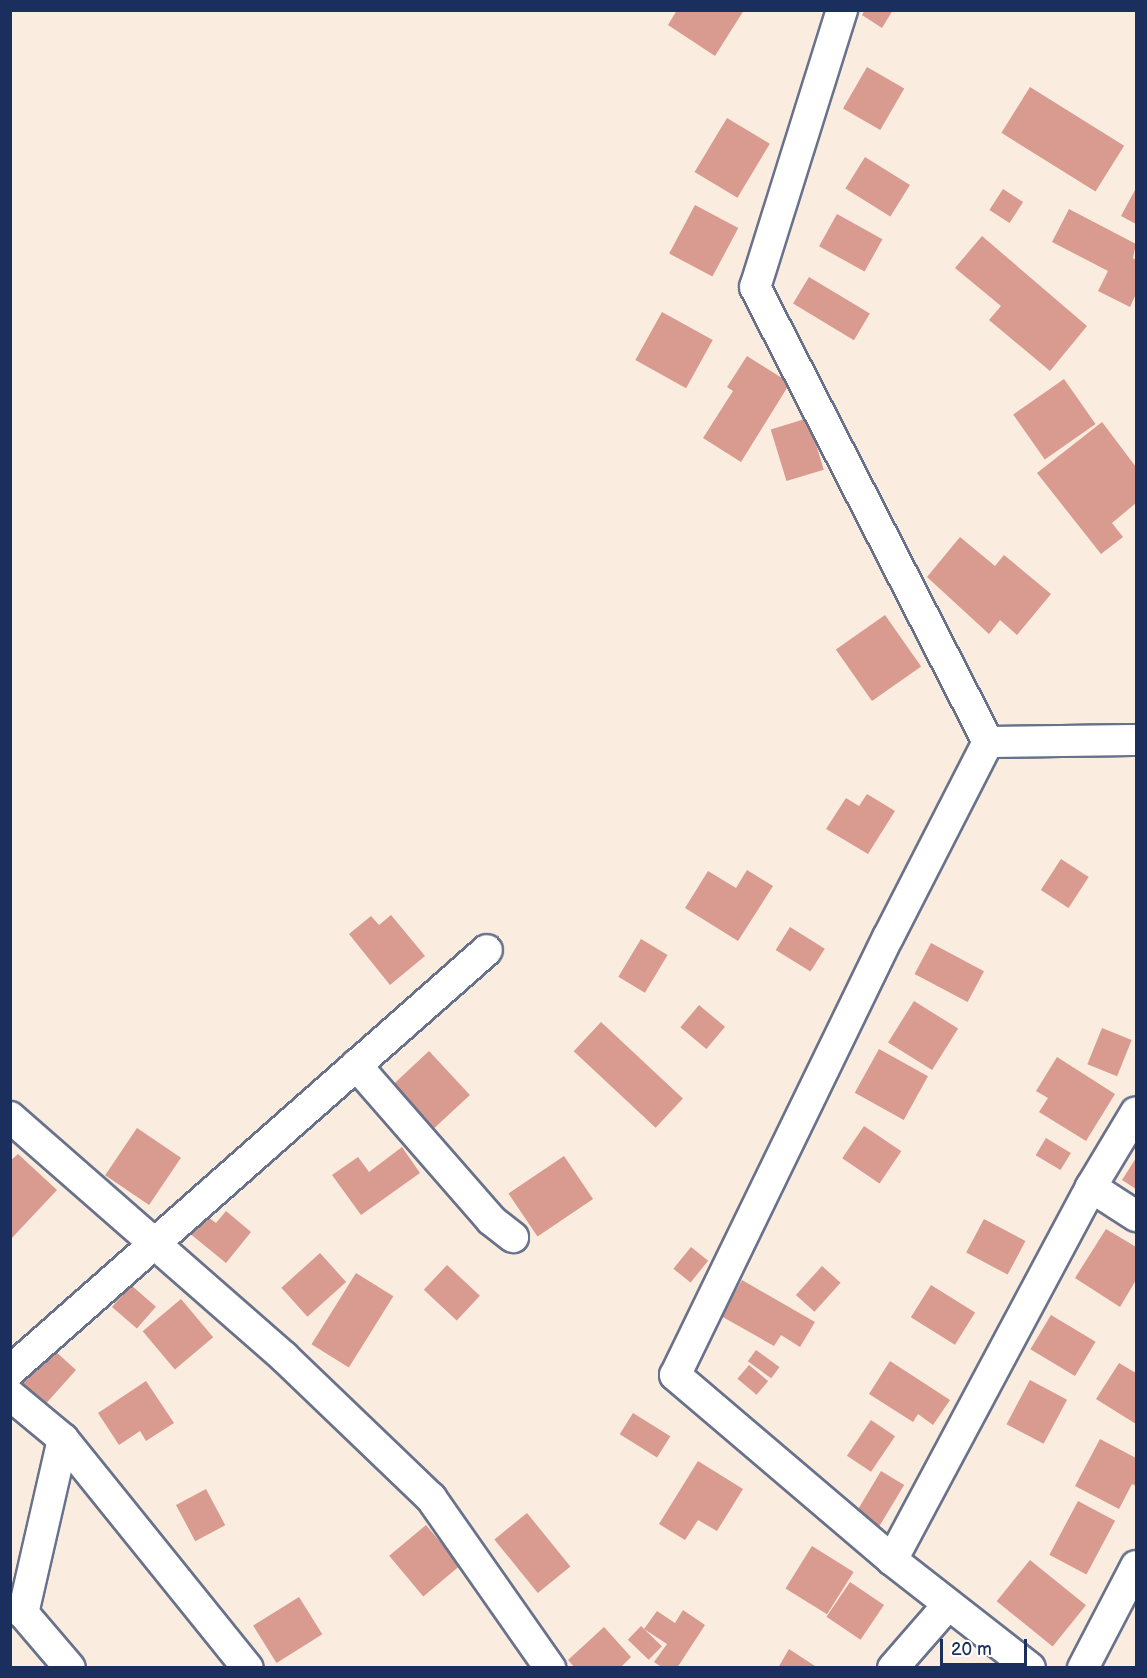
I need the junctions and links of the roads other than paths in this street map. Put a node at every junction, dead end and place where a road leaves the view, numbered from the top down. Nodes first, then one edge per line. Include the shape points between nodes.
1 (842, 10) edge
2 (1137, 740) edge
3 (988, 742) junction
4 (487, 950) dead end
5 (356, 1065) junction
6 (1137, 1112) edge
7 (10, 1117) edge
8 (1091, 1186) junction
9 (1137, 1216) edge
10 (513, 1237) dead end
11 (153, 1245) junction
12 (10, 1371) edge
13 (10, 1395) edge
14 (63, 1439) junction
15 (892, 1560) junction
16 (1137, 1566) edge
17 (948, 1605) junction
18 (17, 1620) edge
19 (70, 1668) edge
20 (248, 1668) edge
21 (550, 1668) edge
22 (892, 1668) edge
23 (1030, 1668) edge
24 (1083, 1668) edge

1 - 3 street via 755,287
2 - 3 street
3 - 15 street via 888,937 675,1375
4 - 5 street
5 - 10 street via 491,1221
5 - 11 street
6 - 8 street
7 - 11 street
8 - 9 street
8 - 15 street
11 - 12 street
11 - 21 street via 284,1357 431,1498
13 - 14 street
14 - 18 street
14 - 20 street
15 - 17 street
16 - 24 street
17 - 22 street
17 - 23 street
18 - 19 street

